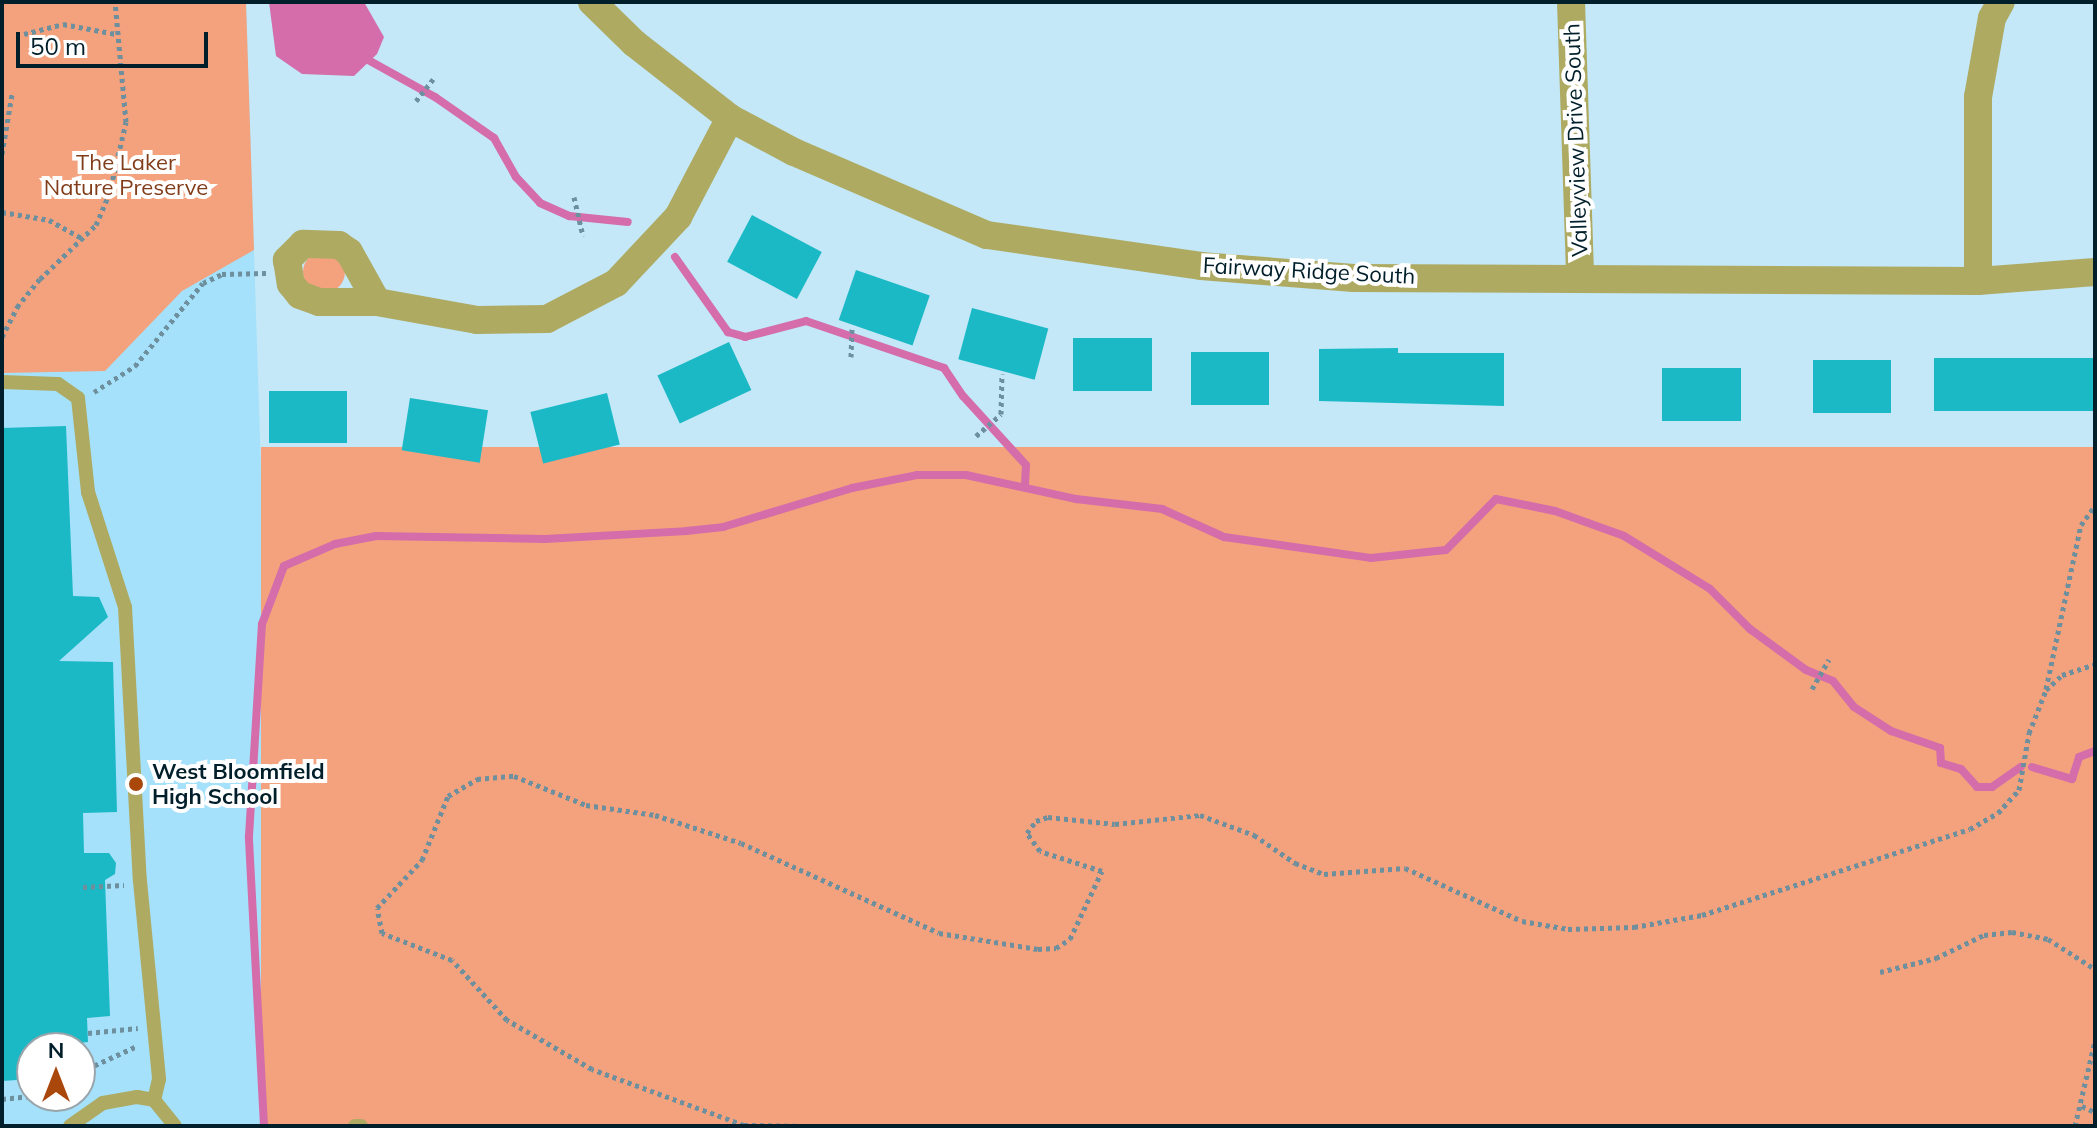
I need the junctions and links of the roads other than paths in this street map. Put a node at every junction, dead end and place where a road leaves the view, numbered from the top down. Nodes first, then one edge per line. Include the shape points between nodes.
1 (592, 2) edge
2 (1571, 2) edge
3 (2001, 2) edge
4 (730, 118) junction
5 (2095, 272) edge
6 (1580, 278) junction
7 (1978, 281) junction
8 (377, 302) junction
9 (2, 382) edge
10 (154, 1100) junction
11 (70, 1126) edge
12 (175, 1126) edge
13 (355, 1126) edge
14 (361, 1126) edge

1 - 4 street, Fairway Ridge South via 634,43
2 - 6 street, Valleyview Drive South
3 - 7 street via 1992,18 1978,97
4 - 6 street, Fairway Ridge South via 794,152 987,235 1201,266 1324,275
4 - 8 street via 678,217 616,283 583,304 547,319 477,320
5 - 7 street, Fairway Ridge South
6 - 7 street, Fairway Ridge South
8 - 8 street via 319,302 300,295 288,276 287,260 296,250 326,241 349,252
9 - 10 lane via 58,384 78,398 88,492 125,607 141,885 157,1045
10 - 11 lane via 103,1103
10 - 12 lane
13 - 14 lane

